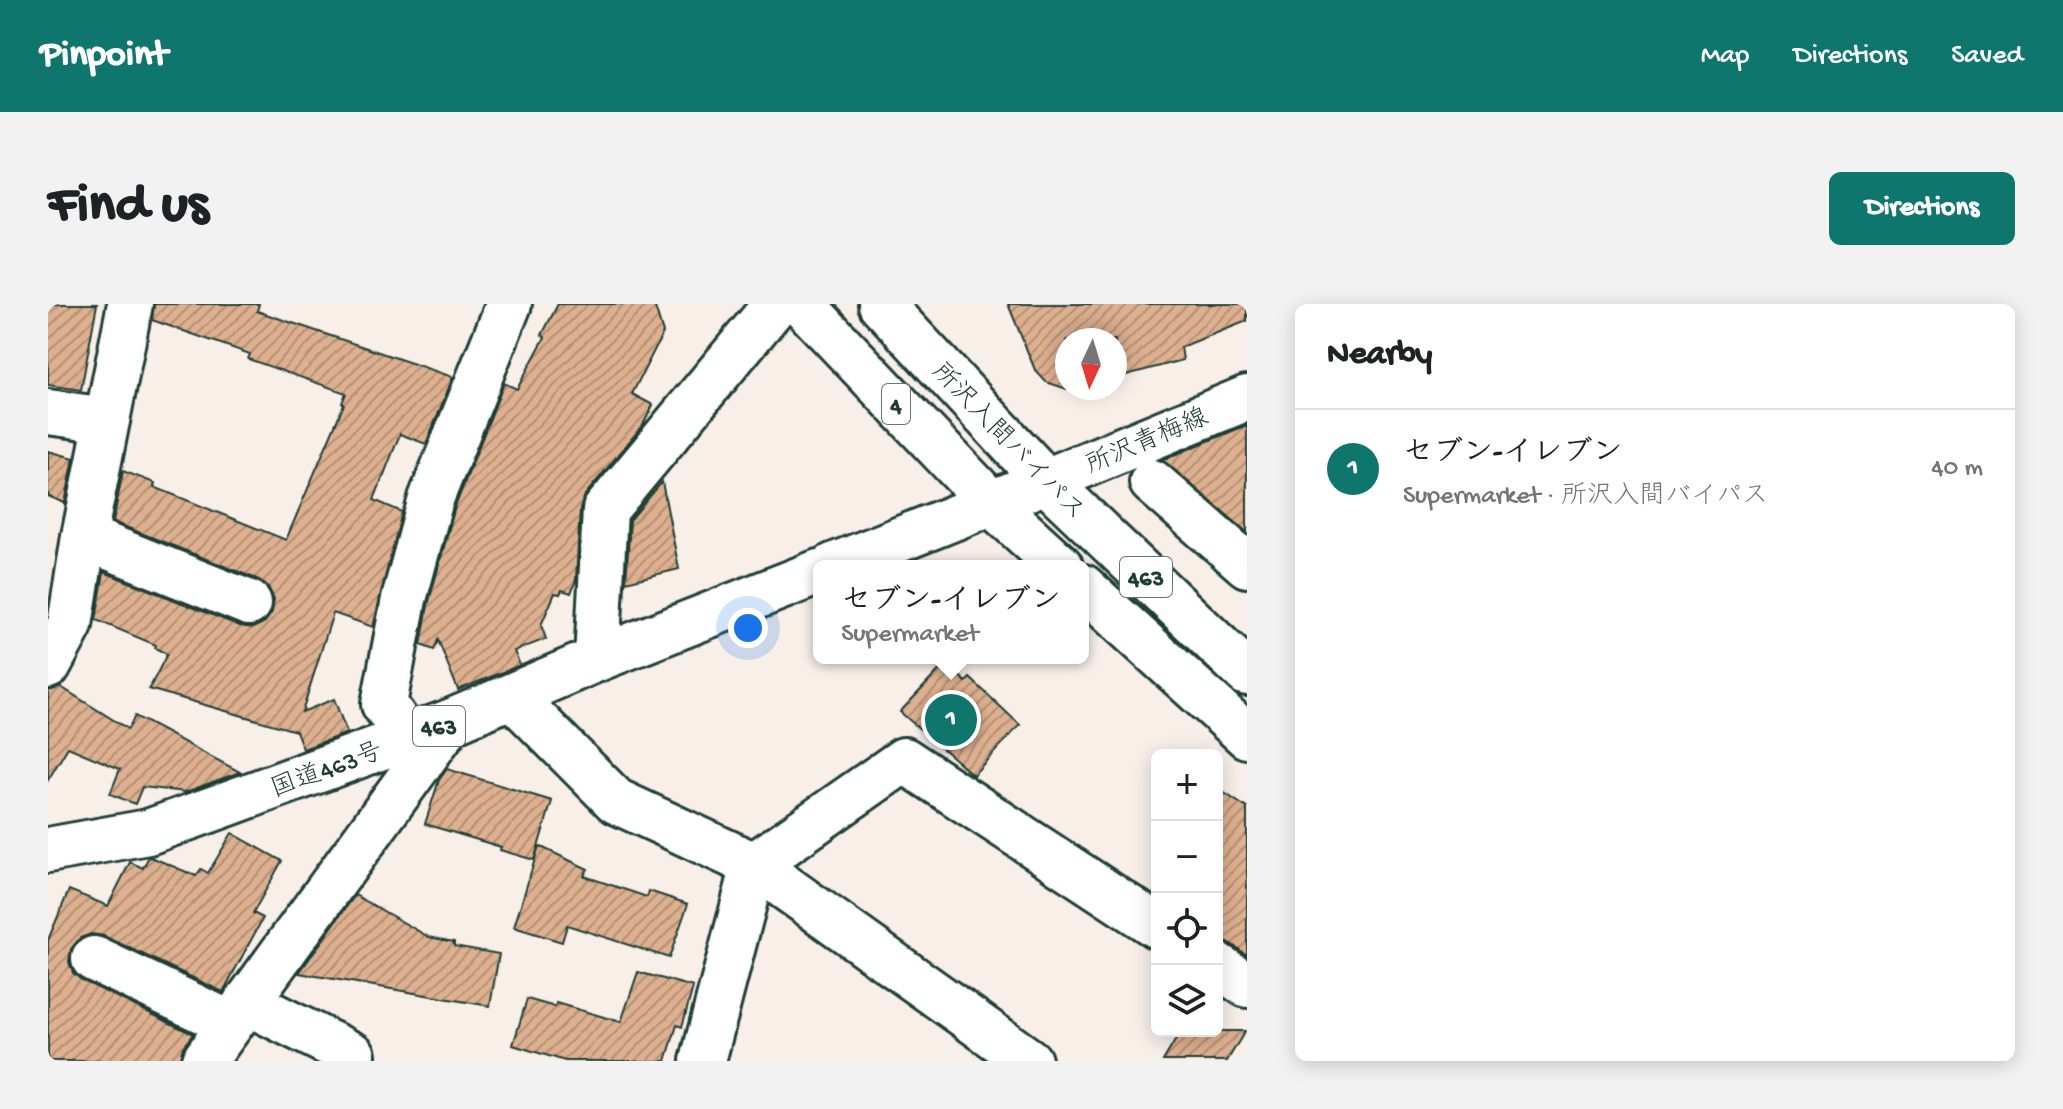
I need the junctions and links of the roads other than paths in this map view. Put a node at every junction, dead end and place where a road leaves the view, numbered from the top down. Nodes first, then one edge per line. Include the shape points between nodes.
1 (130, 304) edge
2 (509, 304) edge
3 (776, 304) edge
4 (802, 304) edge
5 (881, 304) edge
6 (1247, 398) edge
7 (48, 412) edge
8 (107, 420) junction
9 (1046, 481) junction
10 (1152, 482) dead end
11 (991, 503) junction
12 (71, 545) edge
13 (848, 560) edge
14 (1053, 560) edge
15 (1247, 565) edge
16 (813, 574) edge
17 (1089, 592) edge
18 (249, 603) dead end
19 (597, 659) junction
20 (48, 666) edge
21 (1247, 673) edge
22 (513, 697) junction
23 (450, 722) junction
24 (1247, 736) edge
25 (408, 738) junction
26 (48, 850) edge
27 (754, 865) junction
28 (1151, 922) edge
29 (94, 959) dead end
30 (1223, 969) edge
31 (1247, 985) edge
32 (238, 1012) junction
33 (204, 1061) edge
34 (350, 1061) edge
35 (703, 1061) edge
36 (1029, 1061) edge

1 - 8 main road
2 - 25 main road via 431,499 404,599 384,704
3 - 19 main road via 605,510
4 - 11 main road, 所沢入間バイパス / 4
5 - 9 main road, 所沢入間バイパス / 4
6 - 9 main road, 所沢青梅線
7 - 8 main road
8 - 12 main road
9 - 11 main road
9 - 21 main road, 所沢入間バイパス / 463
10 - 15 main road
11 - 13 main road
11 - 14 main road, 所沢入間バイパス
12 - 18 main road
12 - 20 main road via 70,625
16 - 19 main road, 国道463号 / 463
17 - 24 main road, 463
19 - 22 main road, 国道463号 / 463
22 - 23 main road, 国道463号 / 463
22 - 27 main road via 616,801
23 - 25 main road, 国道463号 / 463
23 - 32 main road
25 - 26 main road, 国道463号 / 463 via 148,832
27 - 28 main road via 904,760
27 - 35 main road
27 - 36 main road
29 - 32 main road
30 - 31 main road
32 - 33 main road
32 - 34 main road via 353,1055

